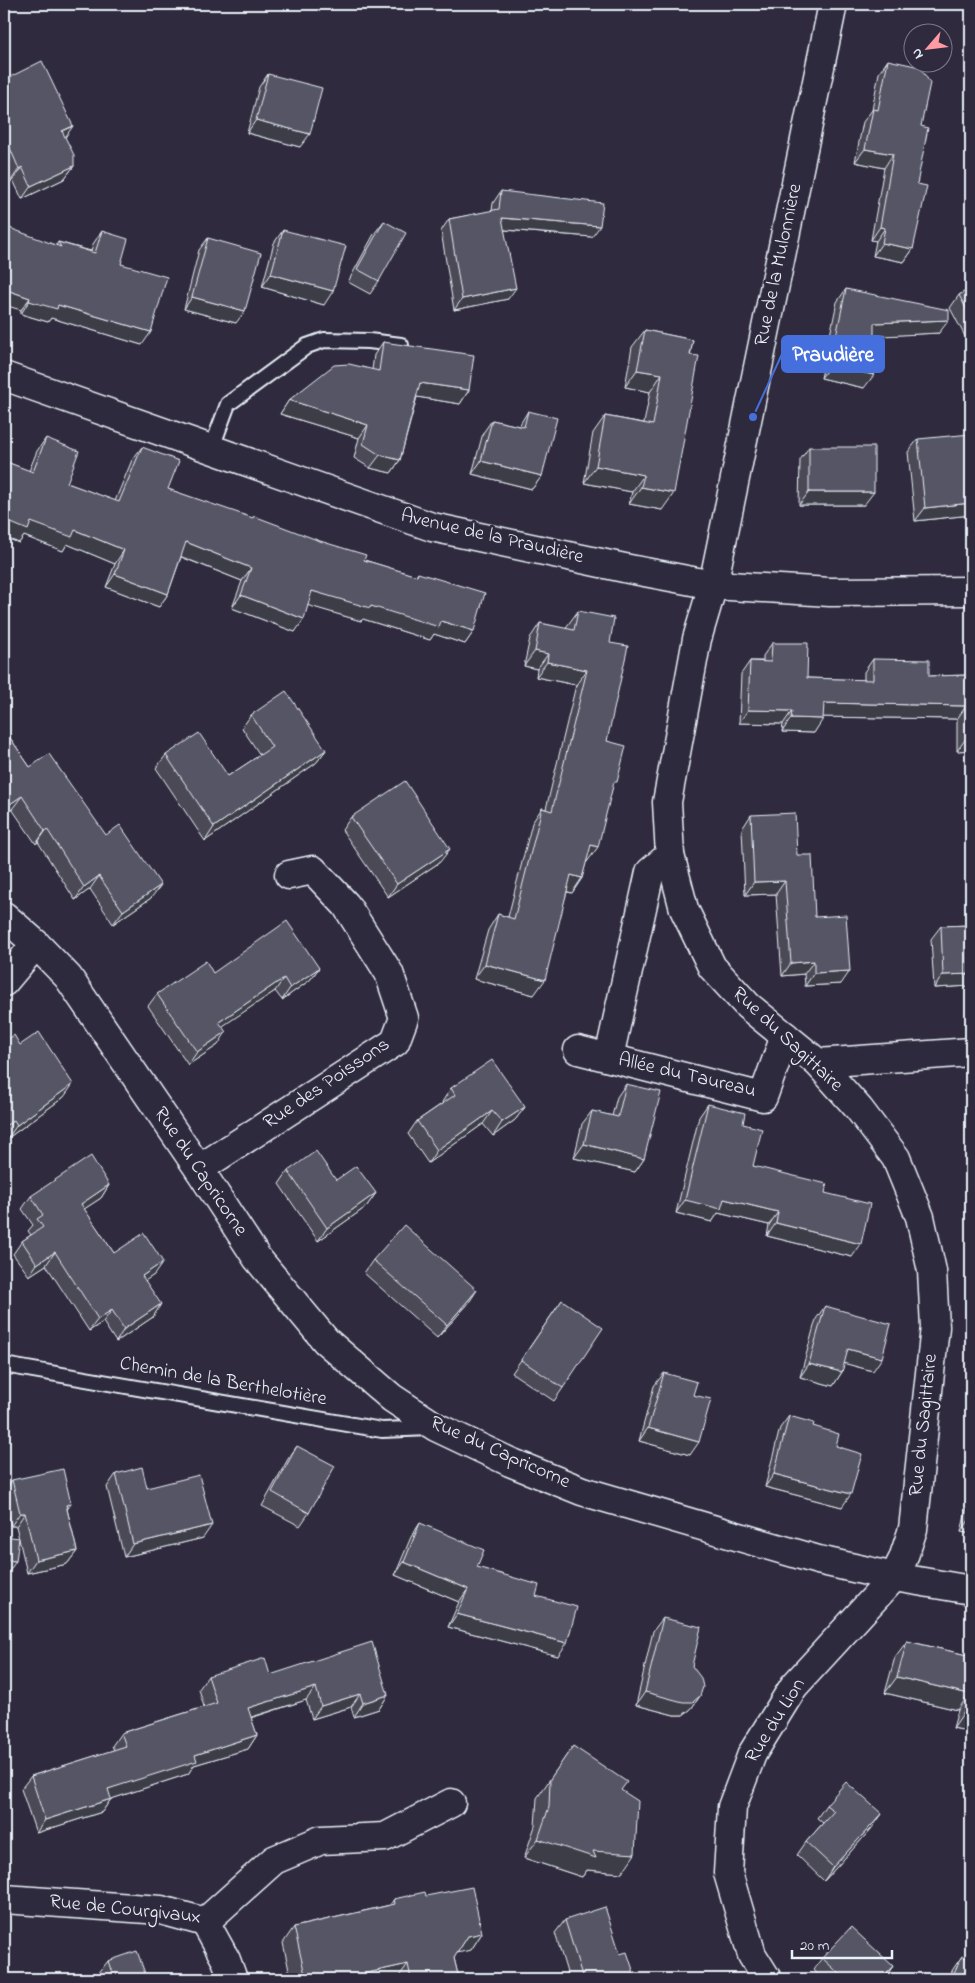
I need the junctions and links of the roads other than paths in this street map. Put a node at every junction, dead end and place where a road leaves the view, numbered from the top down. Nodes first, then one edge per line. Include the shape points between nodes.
1 (833, 4) edge
2 (417, 348) edge
3 (4, 376) edge
4 (211, 450) junction
5 (713, 585) junction
6 (971, 591) edge
7 (670, 855) junction
8 (289, 875) dead end
9 (4, 916) edge
10 (36, 944) junction
11 (4, 982) edge
12 (785, 1036) junction
13 (578, 1050) dead end
14 (971, 1052) edge
15 (609, 1057) junction
16 (818, 1063) junction
17 (199, 1169) junction
18 (4, 1365) edge
19 (436, 1427) junction
20 (894, 1577) junction
21 (971, 1590) edge
22 (451, 1803) dead end
23 (4, 1899) edge
24 (205, 1922) junction
25 (233, 1979) edge
26 (767, 1979) edge

1 - 5 street, Rue de la Mulonnière
2 - 4 lane via 368,341 324,340 308,346 228,404
3 - 4 street, Avenue de la Praudière
4 - 5 street, Avenue de la Praudière via 432,527
5 - 6 street, Avenue de la Praudière via 830,592
5 - 7 street, Rue du Sagittaire via 697,638 667,802
7 - 12 street, Rue du Sagittaire via 684,909 712,967 748,1006
7 - 15 street, Allée du Taureau via 650,872
8 - 17 street, Rue des Poissons via 313,870 346,905 389,973 404,1018 395,1042
9 - 10 street, Rue du Capricorne
10 - 11 street
10 - 17 street, Rue du Capricorne via 68,977
12 - 15 street, Allée du Taureau via 763,1097
12 - 16 street, Rue du Sagittaire
13 - 15 street, Allée du Taureau
14 - 16 street
16 - 20 street, Rue du Sagittaire via 860,1109 896,1158 920,1217 932,1271 935,1327 913,1529
17 - 19 street, Rue du Capricorne via 257,1258 326,1341 392,1398
18 - 19 lane, Chemin de la Berthelotière via 382,1430
19 - 20 street, Rue du Capricorne via 582,1491 818,1560
20 - 21 street, Rue du Capricorne
20 - 26 street, Rue du Lion via 794,1686 752,1754 732,1807 728,1873 752,1955
22 - 24 street, Rue de Courgivaux via 384,1837 321,1840 274,1860
23 - 24 street, Rue de Courgivaux via 160,1910
24 - 25 street

